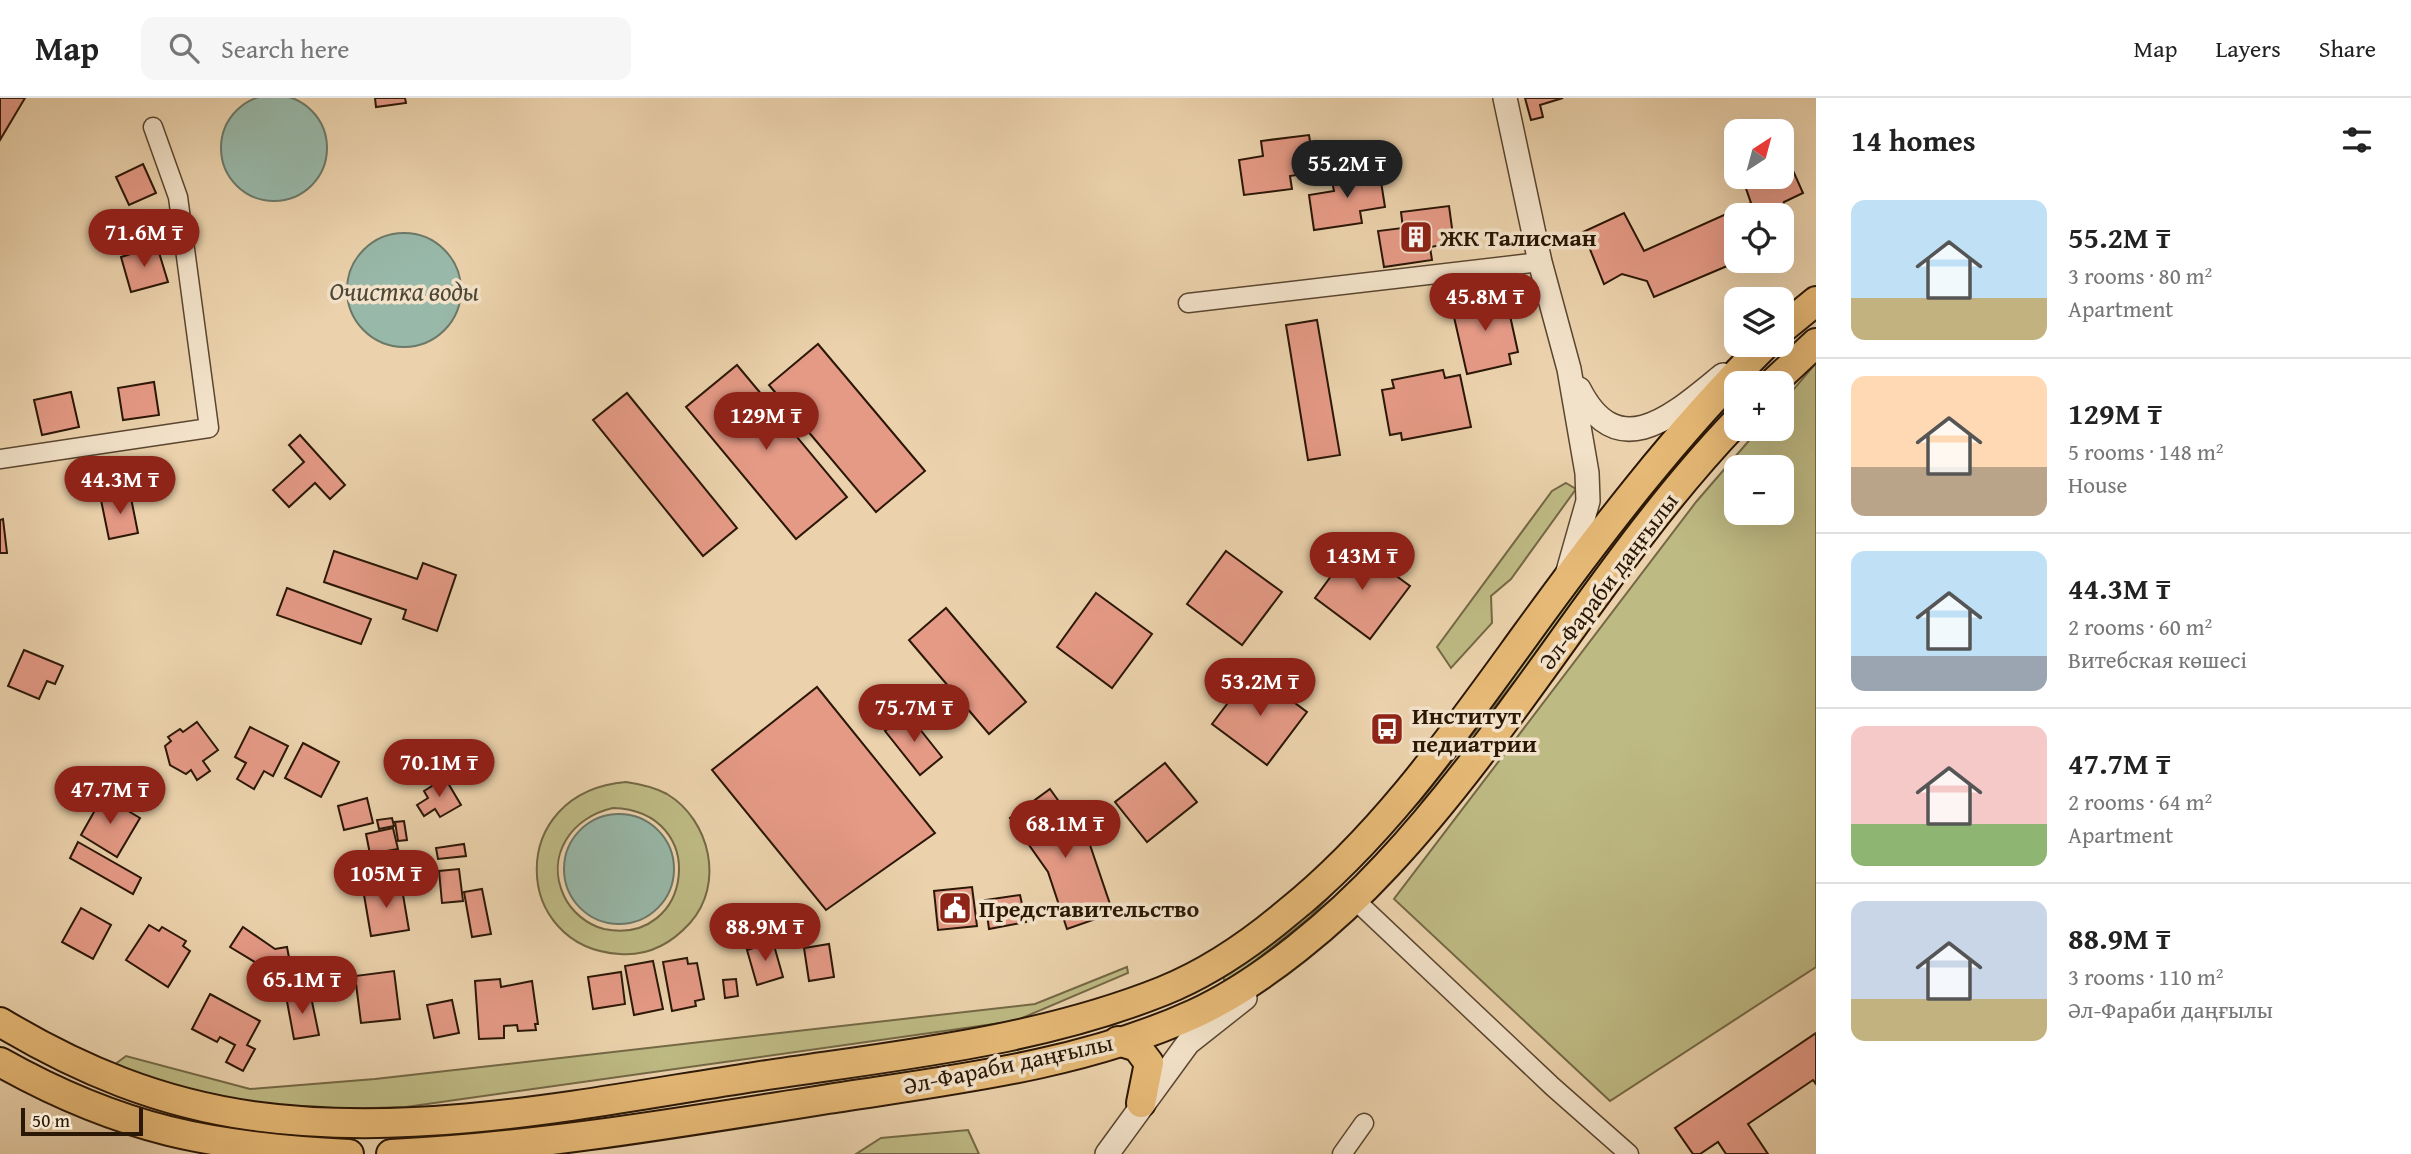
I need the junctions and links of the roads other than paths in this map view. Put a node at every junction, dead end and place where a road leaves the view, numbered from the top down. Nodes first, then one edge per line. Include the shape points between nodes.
1 (1505, 98) edge
2 (153, 127) dead end
3 (1540, 262) junction
4 (1816, 302) edge
5 (1188, 303) dead end
6 (1794, 320) edge
7 (1816, 343) edge
8 (1747, 357) edge
9 (1754, 357) edge
10 (1569, 369) junction
11 (1786, 371) edge
12 (1724, 436) edge
13 (0, 460) edge
14 (1565, 581) junction
15 (1354, 899) junction
16 (0, 1022) edge
17 (1118, 1041) junction
18 (0, 1062) edge
19 (1141, 1104) junction
20 (1364, 1124) dead end
21 (349, 1154) edge
22 (391, 1154) edge
23 (1107, 1154) edge
24 (1342, 1154) edge
25 (1629, 1154) edge

1 - 3 street
2 - 13 street via 178,197 209,428
3 - 5 street
3 - 10 street
4 - 6 main road, Әл-Фараби даңғылы
7 - 11 main road
8 - 10 street via 1673,415 1638,429 1621,429 1601,420 1590,410
9 - 14 main road, Әл-Фараби даңғылы via 1683,431
10 - 14 street via 1588,500
12 - 15 main road, Әл-Фараби даңғылы via 1652,520 1429,815
14 - 16 main road, Әл-Фараби даңғылы via 1401,798 1352,856 1315,889 1238,951 1199,975 1069,1021 929,1051 581,1104 439,1120 333,1122 258,1117 144,1092 82,1067
15 - 17 main road, Әл-Фараби даңғылы via 1224,999
15 - 19 street via 1285,969 1188,1043
15 - 25 street
17 - 19 main road via 1137,1047 1149,1063
17 - 22 main road, Әл-Фараби даңғылы via 977,1075 696,1120
18 - 21 main road via 92,1107 175,1134 263,1150
19 - 23 street
20 - 24 street

